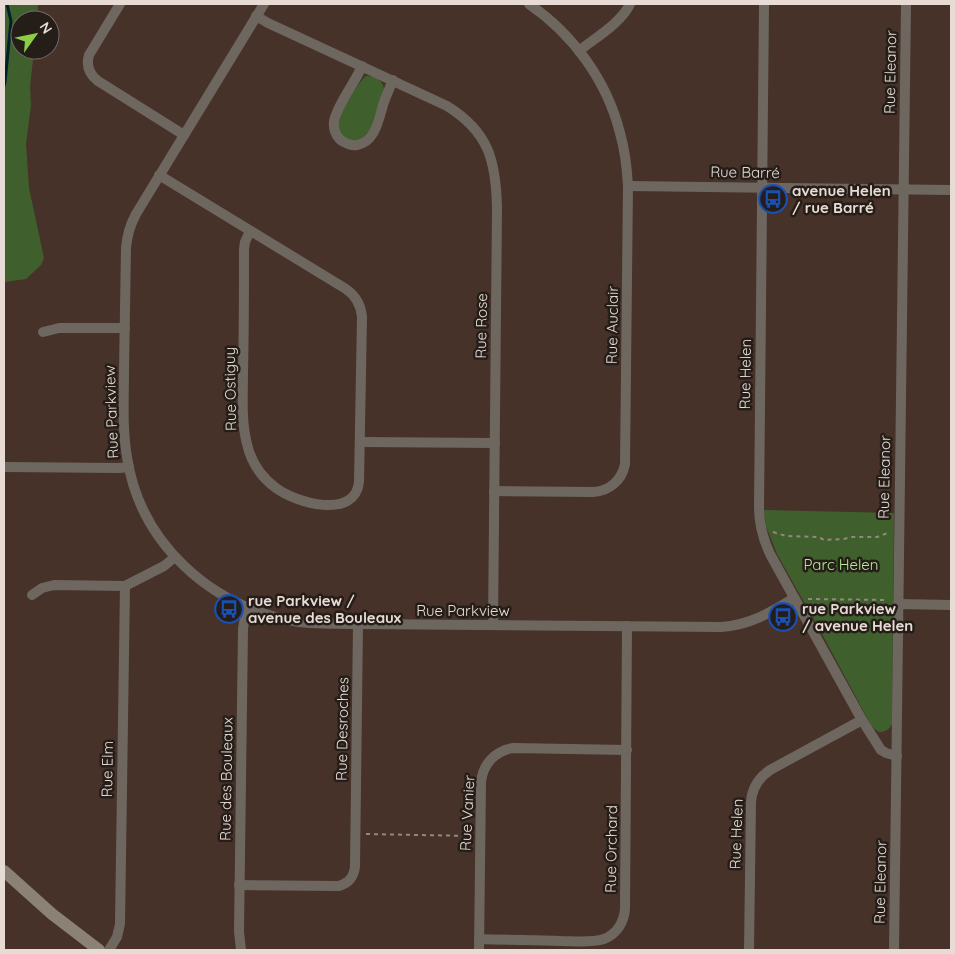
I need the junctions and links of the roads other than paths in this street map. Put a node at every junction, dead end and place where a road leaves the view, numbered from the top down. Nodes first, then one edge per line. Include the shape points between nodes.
1 (120, 4) edge
2 (264, 4) edge
3 (530, 4) edge
4 (630, 4) edge
5 (764, 4) edge
6 (906, 4) edge
7 (543, 8) edge
8 (256, 16) junction
9 (579, 51) junction
10 (362, 66) junction
11 (393, 80) junction
12 (184, 135) junction
13 (159, 175) junction
14 (628, 186) junction
15 (763, 188) junction
16 (904, 189) junction
17 (951, 190) edge
18 (250, 231) junction
19 (125, 328) junction
20 (43, 332) dead end
21 (360, 442) junction
22 (495, 443) junction
23 (4, 467) edge
24 (129, 467) junction
25 (494, 491) junction
26 (175, 557) junction
27 (125, 586) junction
28 (32, 594) dead end
29 (799, 599) junction
30 (895, 602) junction
31 (951, 605) edge
32 (248, 608) junction
33 (358, 624) junction
34 (493, 625) junction
35 (628, 626) junction
36 (862, 720) junction
37 (627, 750) junction
38 (897, 756) junction
39 (4, 871) edge
40 (239, 885) junction
41 (479, 939) junction
42 (99, 950) edge
43 (109, 950) edge
44 (241, 950) edge
45 (479, 950) edge
46 (749, 950) edge
47 (894, 950) edge

1 - 12 street via 89,55 89,71 98,81
2 - 8 street, Rue Parkview
3 - 7 street, Rue Auclair
4 - 9 street via 624,14
5 - 15 street, Rue Helen
6 - 16 street, Rue Eleanor
7 - 9 street, Rue Auclair
8 - 10 street, Rue Rose
8 - 12 street, Rue Parkview
9 - 14 street, Rue Auclair via 614,112 624,148
10 - 11 street, Rue Rose
10 - 11 street via 334,121 336,134 346,144 360,144 371,137
11 - 22 street, Rue Rose via 460,114 481,137 493,165 497,208
12 - 13 street, Rue Parkview
13 - 18 street, Rue Ostiguy
13 - 19 street, Rue Parkview via 128,231
14 - 15 street, Rue Barré
14 - 25 street, Rue Auclair via 626,455 623,472 613,485 597,492
15 - 16 street, Rue Barré
15 - 29 street, Rue Helen via 759,514 767,547
16 - 17 street, Rue Barré
16 - 30 street, Rue Eleanor
18 - 21 street, Rue Ostiguy via 346,289 358,301 362,317
18 - 21 street, Rue Ostiguy via 244,249 243,408 245,438 251,457 265,479 287,495 312,503 338,505 349,501 358,489
19 - 20 street via 59,328
19 - 24 street, Rue Parkview via 124,419
21 - 22 street
22 - 25 street, Rue Rose
23 - 24 street
24 - 26 street, Rue Parkview via 147,517
25 - 34 street, Rue Rose
26 - 27 street
26 - 32 street, Rue Parkview via 205,584
27 - 28 street via 54,585
27 - 43 street, Rue Elm via 120,924
29 - 35 street, Rue Parkview via 734,626
29 - 36 street, Rue Helen
30 - 31 street
30 - 38 street, Rue Eleanor
32 - 33 street, Rue Parkview via 296,622
32 - 40 street, Rue des Bouleaux via 243,628
33 - 34 street, Rue Parkview
33 - 40 street, Rue Desroches via 354,873 348,881 335,886
34 - 35 street, Rue Parkview
35 - 37 street, Rue Orchard
36 - 38 street, Rue Helen via 881,750
36 - 46 street, Rue Helen via 770,770 755,785 751,802
37 - 41 street, Rue Vanier via 517,748 500,752 489,761 481,782
37 - 41 street, Rue Orchard via 625,913 618,928 605,938 593,941
38 - 47 street, Rue Eleanor
39 - 42 street
40 - 44 street, Rue des Bouleaux
41 - 45 street, Rue Vanier

